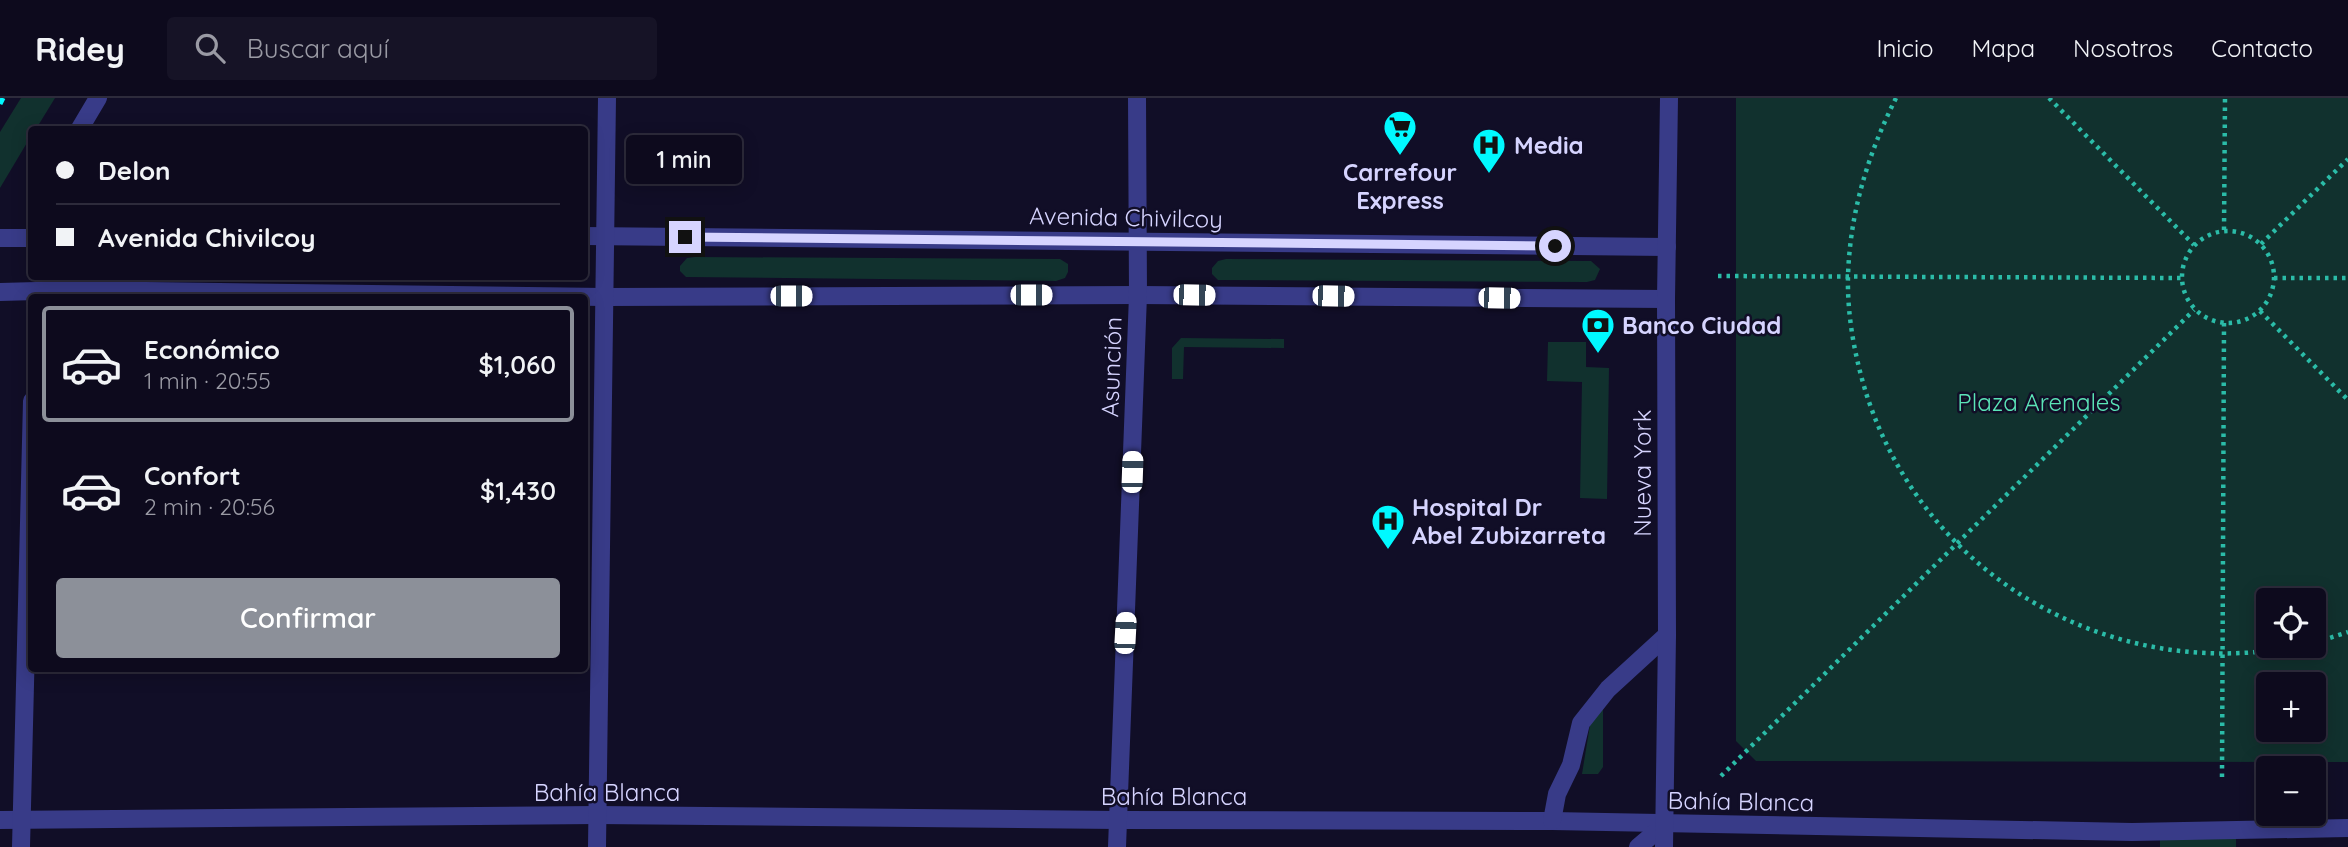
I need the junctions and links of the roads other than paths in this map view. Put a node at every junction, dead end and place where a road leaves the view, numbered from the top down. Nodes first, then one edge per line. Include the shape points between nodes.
1 (98, 98) edge
2 (607, 98) edge
3 (1137, 98) edge
4 (1669, 98) edge
5 (81, 126) edge
6 (588, 236) edge
7 (606, 236) junction
8 (0, 238) edge
9 (28, 238) edge
10 (1136, 241) junction
11 (1667, 247) junction
12 (34, 288) edge
13 (0, 292) edge
14 (414, 294) edge
15 (1138, 295) junction
16 (588, 297) edge
17 (604, 297) junction
18 (1666, 299) junction
19 (28, 553) edge
20 (1667, 635) junction
21 (597, 815) junction
22 (0, 820) edge
23 (21, 820) junction
24 (1117, 820) junction
25 (1552, 821) junction
26 (1664, 825) junction
27 (2348, 828) edge
28 (2160, 839) edge
29 (2236, 839) edge
30 (21, 847) edge
31 (597, 847) edge
32 (1117, 847) edge
33 (1638, 847) edge
34 (1664, 847) edge

1 - 5 street
2 - 7 street
3 - 10 street, Asunción
4 - 11 street, Nueva York
6 - 7 street, Avenida Chivilcoy
7 - 10 street, Avenida Chivilcoy
7 - 17 street
8 - 9 street
10 - 11 street, Avenida Chivilcoy
10 - 15 street, Asunción
11 - 18 street, Nueva York
12 - 13 street
12 - 14 street
15 - 17 street
15 - 18 street
15 - 24 street, Asunción
16 - 17 street
17 - 21 street
18 - 20 street, Nueva York
19 - 23 street
20 - 25 street via 1608,690 1581,723
20 - 26 street, Nueva York
21 - 23 street, Bahía Blanca
21 - 24 street, Bahía Blanca
21 - 31 street
22 - 23 street, Bahía Blanca
23 - 30 street
24 - 25 street, Bahía Blanca
24 - 32 street, Asunción
25 - 26 street, Bahía Blanca
26 - 28 street, Bahía Blanca
26 - 33 street
26 - 34 street, Nueva York
27 - 29 street, Bahía Blanca via 2295,828
28 - 29 street, Bahía Blanca

